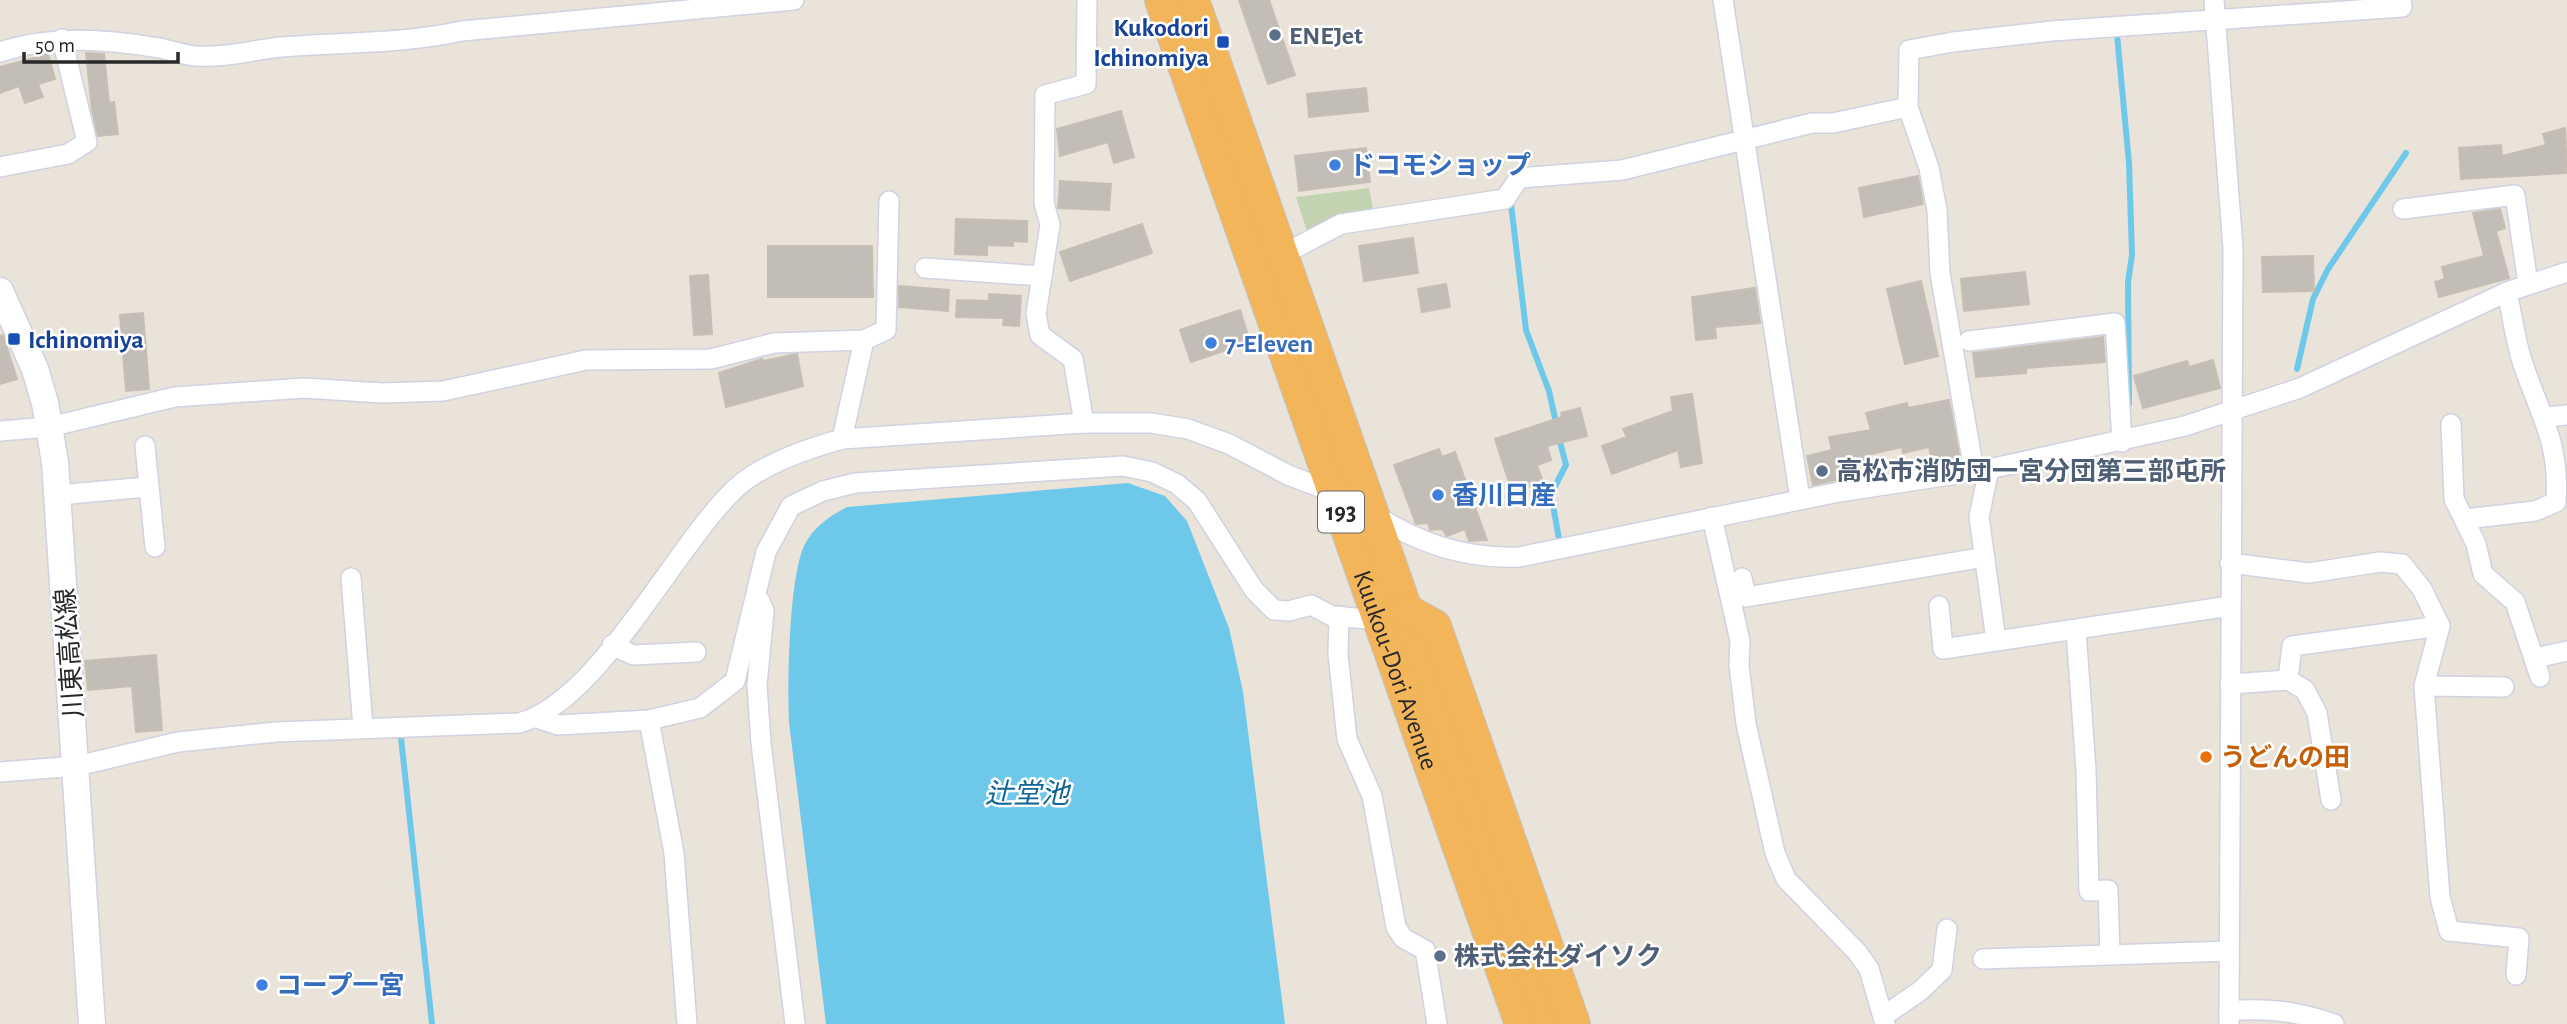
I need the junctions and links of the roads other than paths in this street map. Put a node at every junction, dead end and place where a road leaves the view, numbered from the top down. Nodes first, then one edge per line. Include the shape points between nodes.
1 (794, 0) edge
2 (1087, 0) edge
3 (1161, 0) edge
4 (1194, 0) edge
5 (1723, 0) edge
6 (2401, 0) edge
7 (2215, 10) edge
8 (62, 39) junction
9 (0, 52) edge
10 (1908, 107) junction
11 (1745, 142) junction
12 (0, 167) edge
13 (889, 201) dead end
14 (2403, 209) dead end
15 (1282, 255) junction
16 (925, 268) dead end
17 (2567, 272) edge
18 (1042, 276) junction
19 (2528, 284) junction
20 (0, 291) edge
21 (2507, 292) junction
22 (864, 340) junction
23 (1969, 341) dead end
24 (2231, 412) junction
25 (2567, 415) edge
26 (2545, 417) junction
27 (1084, 423) junction
28 (2451, 424) dead end
29 (49, 427) junction
30 (0, 431) edge
31 (842, 439) junction
32 (2122, 442) junction
33 (145, 446) dead end
34 (1982, 470) junction
35 (147, 487) junction
36 (1333, 491) junction
37 (58, 495) junction
38 (1800, 499) junction
39 (1373, 513) junction
40 (1712, 517) junction
41 (2465, 519) junction
42 (155, 547) dead end
43 (1984, 557) junction
44 (2230, 563) junction
45 (351, 578) dead end
46 (1742, 578) dead end
47 (757, 595) junction
48 (1939, 606) dead end
49 (2230, 606) junction
50 (1392, 615) junction
51 (1339, 617) junction
52 (2440, 626) junction
53 (2076, 630) junction
54 (1996, 640) junction
55 (612, 645) junction
56 (2567, 651) edge
57 (696, 652) dead end
58 (2288, 680) junction
59 (2230, 684) junction
60 (2424, 686) junction
61 (2504, 687) dead end
62 (537, 718) junction
63 (649, 720) junction
64 (363, 727) junction
65 (77, 766) junction
66 (0, 772) edge
67 (2331, 800) dead end
68 (1947, 929) dead end
69 (2229, 951) junction
70 (2110, 955) junction
71 (1983, 959) dead end
72 (2516, 975) dead end
73 (2229, 1018) edge
74 (1885, 1019) edge
75 (92, 1024) edge
76 (687, 1024) edge
77 (795, 1024) edge
78 (1437, 1024) edge
79 (1506, 1024) edge
80 (1521, 1024) edge
81 (1550, 1024) edge
82 (1574, 1024) edge
83 (2334, 1024) edge

1 - 8 street via 462,31 423,40 223,55 196,56
2 - 18 street via 1086,84 1045,95 1044,204 1050,225
3 - 36 highway, Kuukou-Dori Avenue / 193
4 - 15 highway, Kuukou-Dori Avenue / 193
5 - 11 street
6 - 7 street via 2402,7
7 - 10 street via 1909,50
7 - 24 street via 2233,248
8 - 9 street
8 - 12 street via 87,142 68,154
10 - 11 street via 1812,123
10 - 34 street via 1929,168 1940,273
11 - 15 street via 1622,170 1519,178 1505,199 1341,224
11 - 38 street
13 - 22 street via 886,330
14 - 19 street via 2515,195
15 - 39 highway, Kuukou-Dori Avenue / 193
16 - 18 street
17 - 19 street
18 - 27 street via 1036,314 1040,335 1073,359
19 - 21 street
20 - 29 main road, 川東高松線 via 35,369
21 - 24 street via 2300,388
21 - 26 street via 2522,360
22 - 29 street via 774,344 689,361 586,360 443,391 304,388 176,397
22 - 31 street
23 - 32 street via 2115,323
24 - 32 street
24 - 44 street
25 - 26 street
26 - 41 street via 2558,469 2556,502 2535,511
27 - 31 street
27 - 36 street via 1151,423 1188,429
28 - 41 street via 2454,499
29 - 30 street
29 - 37 main road, 川東高松線
31 - 55 street via 806,450 738,486
32 - 34 street
33 - 35 street
34 - 38 street
34 - 43 street via 1979,517
35 - 37 street
35 - 42 street
36 - 39 street
36 - 50 highway, Kuukou-Dori Avenue / 193
37 - 65 main road, 川東高松線
38 - 40 street
39 - 40 street via 1420,539 1487,558 1571,548
39 - 50 highway, Kuukou-Dori Avenue / 193
40 - 74 street via 1740,640 1746,724 1775,853 1786,878 1869,969
41 - 56 street via 2483,574 2515,602 2538,667
43 - 46 street via 1746,597
43 - 54 street
44 - 49 street
44 - 52 street via 2309,573 2380,562 2402,564 2422,589
45 - 64 street
47 - 51 street via 766,552 777,528 791,506 822,491 855,483 1124,466 1152,472 1198,501 1254,590 1273,610 1311,605
47 - 63 street via 735,681 700,708
47 - 77 street via 764,611 757,685 761,743
48 - 54 street via 1943,649
49 - 53 street
49 - 59 street
50 - 51 street
50 - 79 highway via 1377,651
50 - 80 highway, Kuukou-Dori Avenue / 193
50 - 81 highway, Kuukou-Dori Avenue / 193
50 - 82 highway via 1435,626
51 - 78 street via 1347,739 1371,796 1396,927 1403,939 1425,950
52 - 58 street via 2292,646
52 - 60 street
53 - 54 street
53 - 70 street via 2089,891 2108,890
55 - 57 street via 633,655
55 - 62 street via 584,682
58 - 59 street
58 - 67 street via 2305,690 2317,713
59 - 69 street
60 - 61 street
60 - 72 street via 2440,897 2449,931 2519,938
62 - 63 street via 558,725
62 - 64 street via 519,723
63 - 76 street via 674,853
64 - 65 street via 178,742
65 - 66 street
65 - 75 main road, 川東高松線
68 - 74 street via 1942,970
69 - 70 street
69 - 73 street
70 - 71 street
73 - 83 street via 2256,1008 2302,1013

